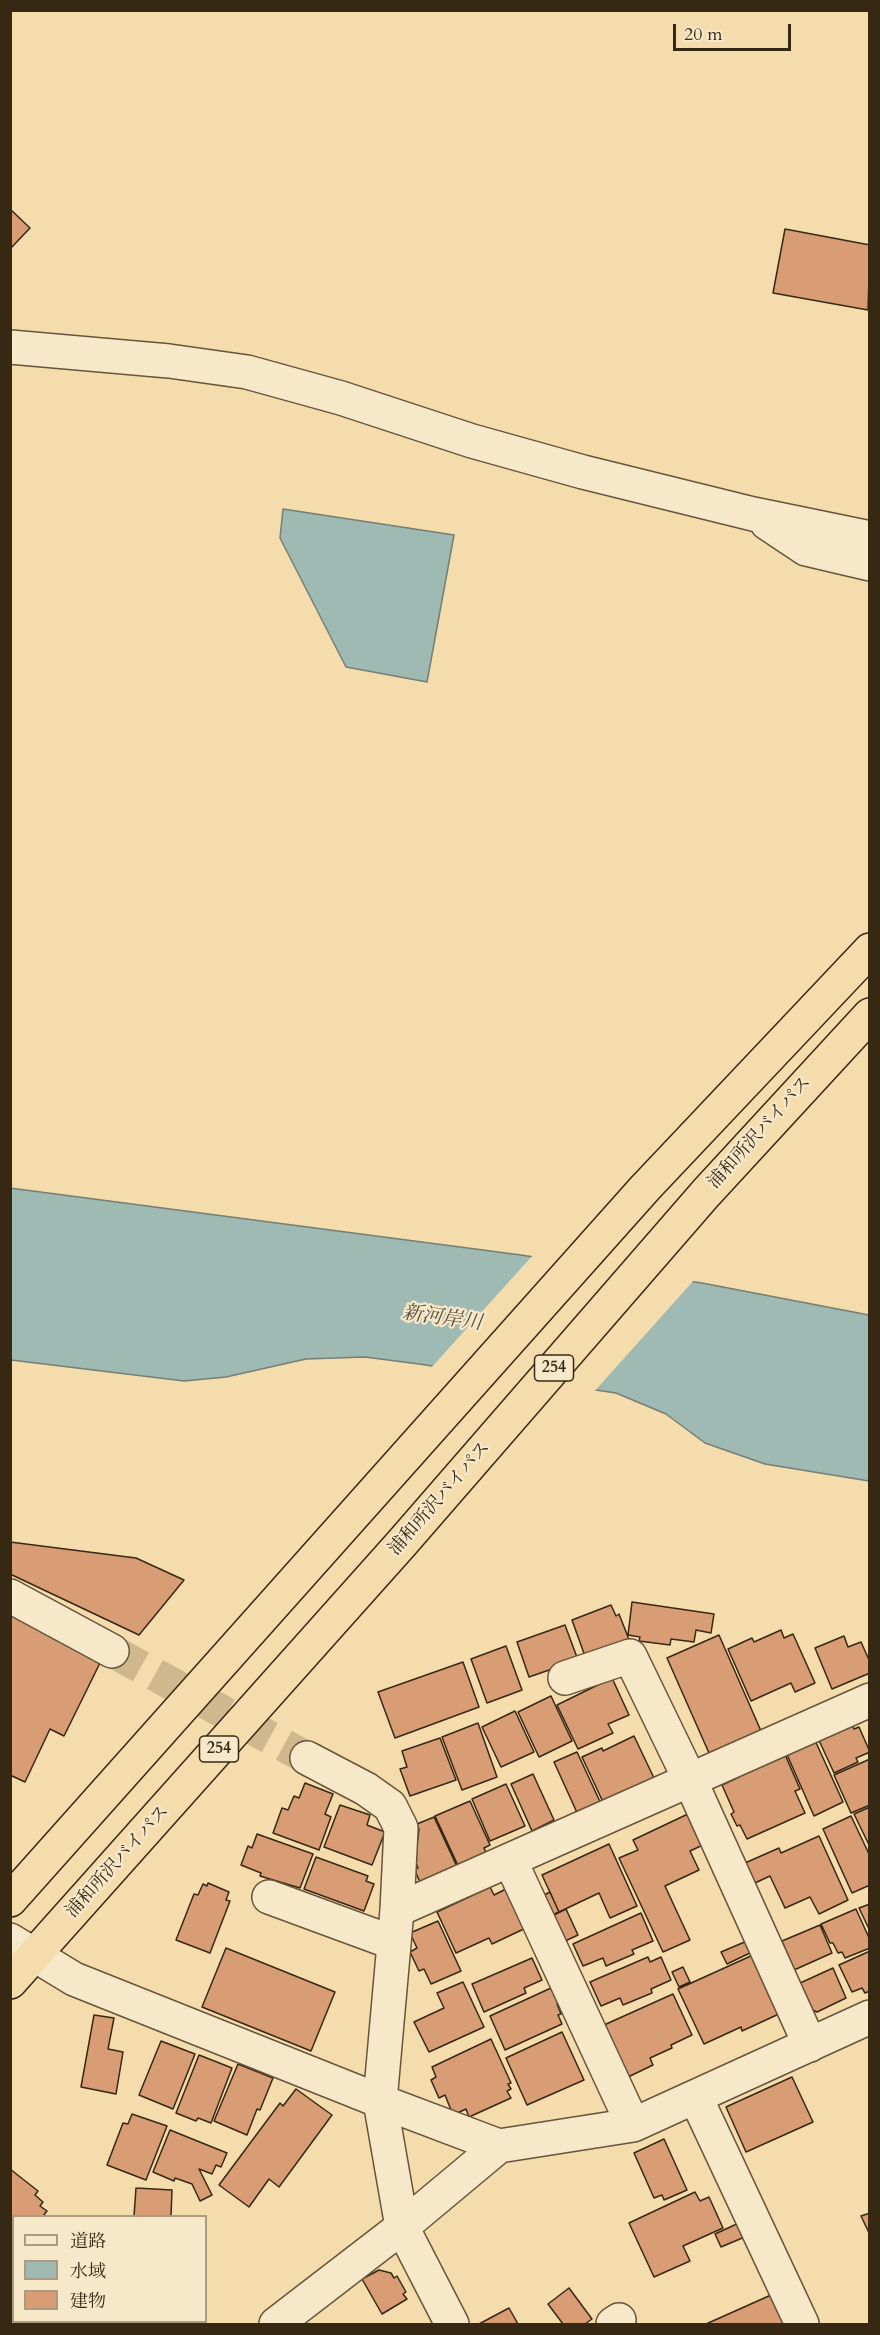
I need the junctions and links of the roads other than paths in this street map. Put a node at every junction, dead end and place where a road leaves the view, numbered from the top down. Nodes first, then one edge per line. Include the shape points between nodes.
1 (10, 347) edge
2 (753, 514) junction
3 (870, 538) edge
4 (870, 564) edge
5 (870, 950) edge
6 (870, 1015) edge
7 (10, 1596) edge
8 (112, 1651) tunnel mouth
9 (565, 1678) dead end
10 (868, 1704) edge
11 (307, 1758) tunnel mouth
12 (690, 1780) junction
13 (510, 1860) junction
14 (269, 1897) dead end
15 (10, 1900) edge
16 (397, 1910) junction
17 (394, 1943) junction
18 (23, 1947) edge
19 (10, 1982) edge
20 (870, 2017) edge
21 (810, 2045) junction
22 (696, 2098) junction
23 (380, 2101) junction
24 (633, 2126) junction
25 (499, 2146) junction
26 (402, 2227) junction
27 (276, 2325) edge
28 (452, 2325) edge
29 (802, 2325) edge

1 - 2 street via 247,372 517,454
2 - 3 street
2 - 4 street via 806,549
5 - 15 highway via 645,1188
6 - 18 highway, 浦和所沢バイパス / 254 via 706,1193 402,1543
7 - 8 street
9 - 12 street via 630,1656
10 - 12 street
11 - 16 street via 390,1806 401,1828
12 - 13 street
12 - 21 street
13 - 16 street
13 - 24 street
14 - 17 street
16 - 17 street
17 - 23 street
18 - 19 highway, 浦和所沢バイパス / 254
18 - 23 street via 74,1979
20 - 21 street
21 - 22 street
22 - 24 street
22 - 29 street
23 - 25 street
23 - 26 street
24 - 25 street
25 - 26 street
26 - 27 street
26 - 28 street

